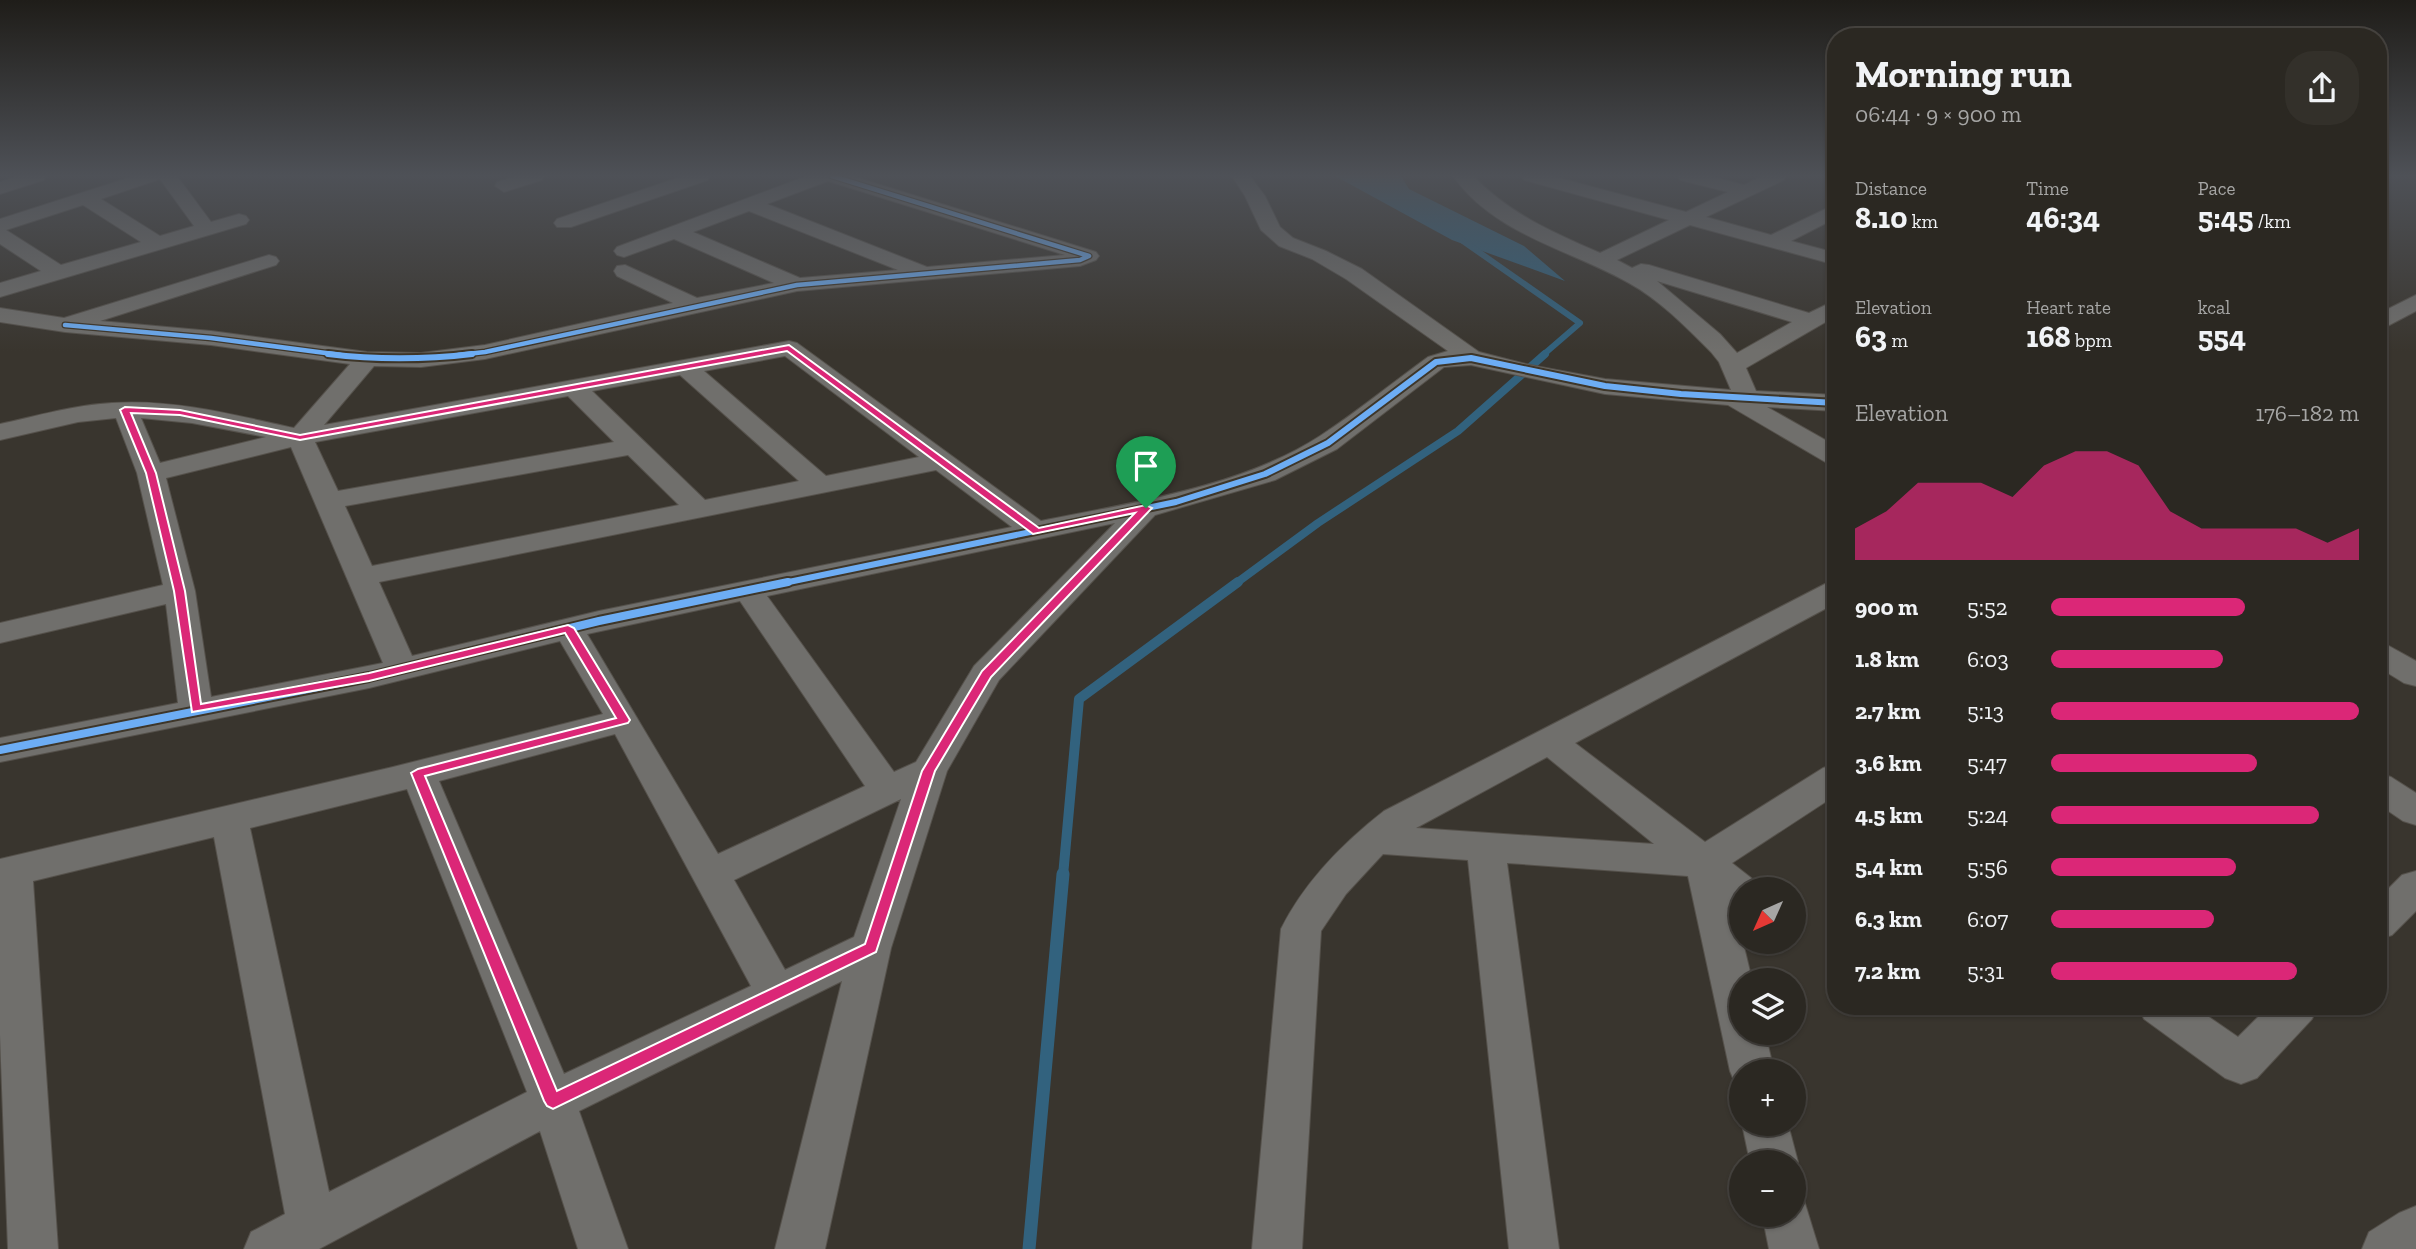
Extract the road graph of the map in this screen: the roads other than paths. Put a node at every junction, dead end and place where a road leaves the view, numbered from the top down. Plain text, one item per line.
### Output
1 (143, 234) edge
2 (187, 234) edge
3 (671, 234) edge
4 (680, 234) edge
5 (827, 234) edge
6 (1020, 234) edge
7 (1276, 234) edge
8 (1539, 234) edge
9 (1656, 234) edge
10 (1744, 234) edge
11 (1788, 234) edge
12 (0, 235) edge
13 (1773, 242) junction
14 (157, 243) junction
15 (1573, 250) junction
16 (23, 251) junction
17 (1827, 257) edge
18 (0, 259) edge
19 (1603, 259) junction
20 (269, 261) dead end
21 (58, 273) junction
22 (926, 273) junction
23 (797, 285) junction
24 (0, 290) edge
25 (2416, 302) edge
26 (694, 305) junction
27 (1827, 311) edge
28 (0, 315) edge
29 (2387, 319) edge
30 (1811, 321) junction
31 (65, 325) junction
32 (1469, 356) junction
33 (367, 359) junction
34 (1735, 364) junction
35 (685, 367) junction
36 (574, 388) junction
37 (1739, 398) junction
38 (1827, 403) edge
39 (125, 410) junction
40 (0, 432) edge
41 (300, 437) junction
42 (634, 446) junction
43 (1827, 452) edge
44 (940, 461) junction
45 (151, 473) junction
46 (820, 485) junction
47 (328, 501) junction
48 (1146, 508) junction
49 (699, 509) junction
50 (1037, 532) junction
51 (361, 577) junction
52 (180, 591) junction
53 (748, 591) junction
54 (1827, 596) edge
55 (568, 628) junction
56 (0, 633) edge
57 (2387, 658) edge
58 (402, 669) junction
59 (2416, 675) edge
60 (196, 709) junction
61 (624, 720) junction
62 (1550, 741) junction
63 (0, 750) edge
64 (929, 771) junction
65 (418, 773) junction
66 (1827, 783) edge
67 (888, 791) junction
68 (2387, 792) edge
69 (2416, 811) edge
70 (229, 819) junction
71 (1373, 839) junction
72 (1486, 847) junction
73 (1704, 862) junction
74 (7, 872) edge
75 (711, 874) junction
76 (1729, 882) edge
77 (2416, 886) edge
78 (2387, 915) edge
79 (871, 948) junction
80 (1729, 971) edge
81 (776, 992) junction
82 (2172, 1015) edge
83 (2288, 1015) edge
84 (553, 1101) junction
85 (312, 1226) junction
86 (1789, 1227) edge
87 (2416, 1230) edge
88 (33, 1249) edge
89 (269, 1249) edge
90 (603, 1249) edge
91 (800, 1249) edge
92 (1278, 1249) edge
93 (1534, 1249) edge
94 (1794, 1249) edge
95 (2387, 1249) edge

1 - 14 street
2 - 14 street
3 - 26 street
4 - 23 street
5 - 22 street
6 - 22 street
7 - 32 street
8 - 15 street
9 - 19 street
10 - 13 street
11 - 13 street
12 - 16 street
13 - 17 street
14 - 21 street
15 - 19 street
15 - 34 street
16 - 18 street
16 - 21 street
19 - 30 street
20 - 31 street
21 - 24 street
22 - 23 street
23 - 26 street
25 - 29 street
26 - 33 street
27 - 30 street
28 - 31 street
30 - 34 street
31 - 33 street
32 - 37 street
32 - 48 street
33 - 41 street
34 - 37 street
35 - 36 street
35 - 44 street
35 - 46 street
36 - 41 street
36 - 42 street
37 - 38 street
37 - 43 street
39 - 40 street
39 - 41 street
39 - 45 street
41 - 45 street
41 - 47 street
42 - 47 street
42 - 49 street
44 - 46 street
44 - 50 street
45 - 52 street
46 - 49 street
47 - 51 street
48 - 50 street
48 - 64 street
49 - 51 street
50 - 53 street
51 - 58 street
52 - 56 street
52 - 60 street
53 - 55 street
53 - 67 street
54 - 62 street
55 - 58 street
55 - 61 street
57 - 59 street
58 - 60 street
60 - 63 street
61 - 65 street
61 - 75 street
62 - 71 street
62 - 73 street
64 - 67 street
64 - 79 street
65 - 70 street
65 - 84 street
66 - 73 street
67 - 75 street
68 - 69 street
70 - 74 street
70 - 85 street
71 - 72 street
71 - 92 street
72 - 73 street
72 - 93 street
73 - 76 street
73 - 80 street
74 - 88 street
75 - 81 street
77 - 78 street
79 - 81 street
79 - 91 street
81 - 84 street
82 - 83 street
84 - 85 street
84 - 90 street
85 - 89 street
86 - 94 street
87 - 95 street

